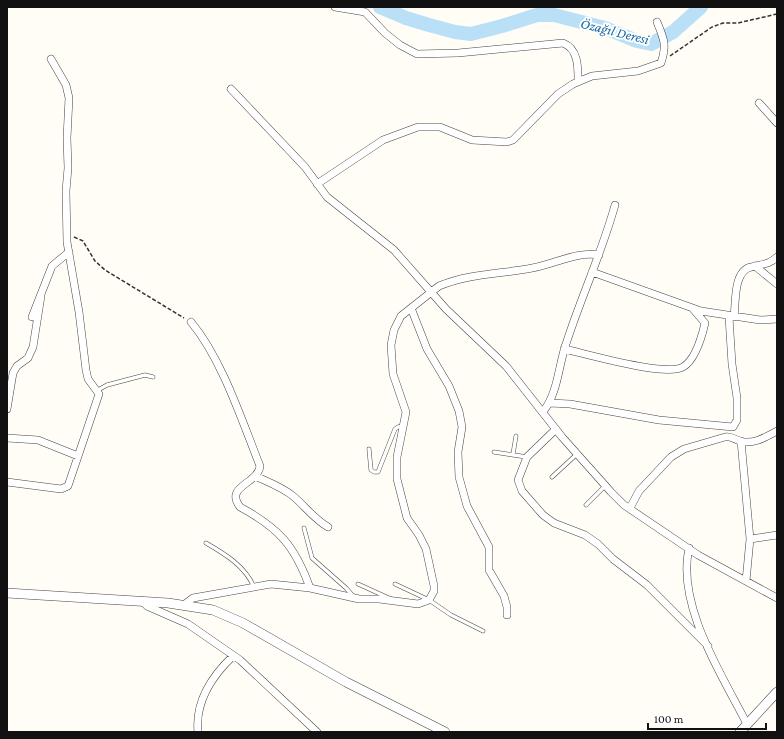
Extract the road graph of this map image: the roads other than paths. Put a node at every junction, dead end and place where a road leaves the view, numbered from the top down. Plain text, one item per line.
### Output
1 (335, 7) edge
2 (657, 22) dead end
3 (51, 59) dead end
4 (578, 82) junction
5 (231, 89) dead end
6 (758, 103) dead end
7 (777, 123) edge
8 (317, 184) junction
9 (615, 206) dead end
10 (69, 252) junction
11 (599, 255) junction
12 (777, 257) edge
13 (754, 266) junction
14 (592, 272) junction
15 (777, 284) edge
16 (431, 292) junction
17 (41, 296) junction
18 (411, 308) junction
19 (693, 309) junction
20 (32, 317) dead end
21 (732, 317) junction
22 (777, 319) edge
23 (191, 322) road end
24 (564, 349) junction
25 (153, 377) dead end
26 (98, 390) junction
27 (550, 403) junction
28 (7, 409) edge
29 (543, 412) junction
30 (403, 426) junction
31 (556, 429) junction
32 (777, 431) edge
33 (516, 436) dead end
34 (7, 438) edge
35 (740, 441) junction
36 (369, 449) dead end
37 (494, 452) dead end
38 (513, 454) junction
39 (578, 454) junction
40 (78, 456) junction
41 (527, 457) junction
42 (255, 476) junction
43 (552, 477) dead end
44 (7, 482) edge
45 (605, 486) junction
46 (586, 505) dead end
47 (630, 508) junction
48 (304, 528) dead end
49 (328, 528) dead end
50 (777, 535) edge
51 (750, 538) junction
52 (206, 543) dead end
53 (689, 548) junction
54 (746, 581) junction
55 (358, 584) dead end
56 (395, 584) dead end
57 (254, 587) junction
58 (310, 588) junction
59 (7, 593) edge
60 (353, 598) junction
61 (777, 598) edge
62 (429, 600) junction
63 (142, 601) junction
64 (393, 601) junction
65 (185, 604) junction
66 (507, 615) dead end
67 (483, 631) dead end
68 (708, 646) junction
69 (233, 656) junction
70 (777, 692) edge
71 (747, 724) junction
72 (198, 732) edge
73 (317, 732) edge
74 (445, 732) edge
75 (740, 732) edge

1 - 4 street
2 - 4 street
3 - 10 street
4 - 8 street
5 - 8 street
6 - 7 street
8 - 16 street
9 - 11 street
10 - 17 street
10 - 26 street
11 - 14 street
11 - 16 street
12 - 13 street
13 - 15 street
13 - 21 street
14 - 19 street
14 - 24 street
16 - 18 street
16 - 29 street
17 - 20 street
17 - 28 street
18 - 30 street
18 - 66 street
19 - 21 street
19 - 24 street
21 - 22 street
21 - 27 street
23 - 42 street
24 - 27 street
25 - 26 lane
26 - 40 street
27 - 29 street
29 - 31 street
30 - 36 lane
30 - 62 street
31 - 39 street
31 - 41 street
32 - 35 street
33 - 38 lane
34 - 40 street
35 - 47 street
35 - 51 street
37 - 38 lane
38 - 41 lane
39 - 43 lane
39 - 45 street
40 - 44 street
41 - 68 street
42 - 49 street
42 - 58 street
45 - 46 lane
45 - 47 street
47 - 53 street
48 - 60 lane
50 - 51 street
51 - 54 street
52 - 57 lane
53 - 54 street
53 - 68 street
54 - 61 street
55 - 64 lane
56 - 62 lane
57 - 58 street
57 - 65 street
58 - 60 street
59 - 63 street
60 - 64 street
62 - 64 street
62 - 67 lane
63 - 65 street
63 - 69 street
65 - 74 street
68 - 71 street
69 - 72 street
69 - 73 street
70 - 71 street
71 - 75 street

